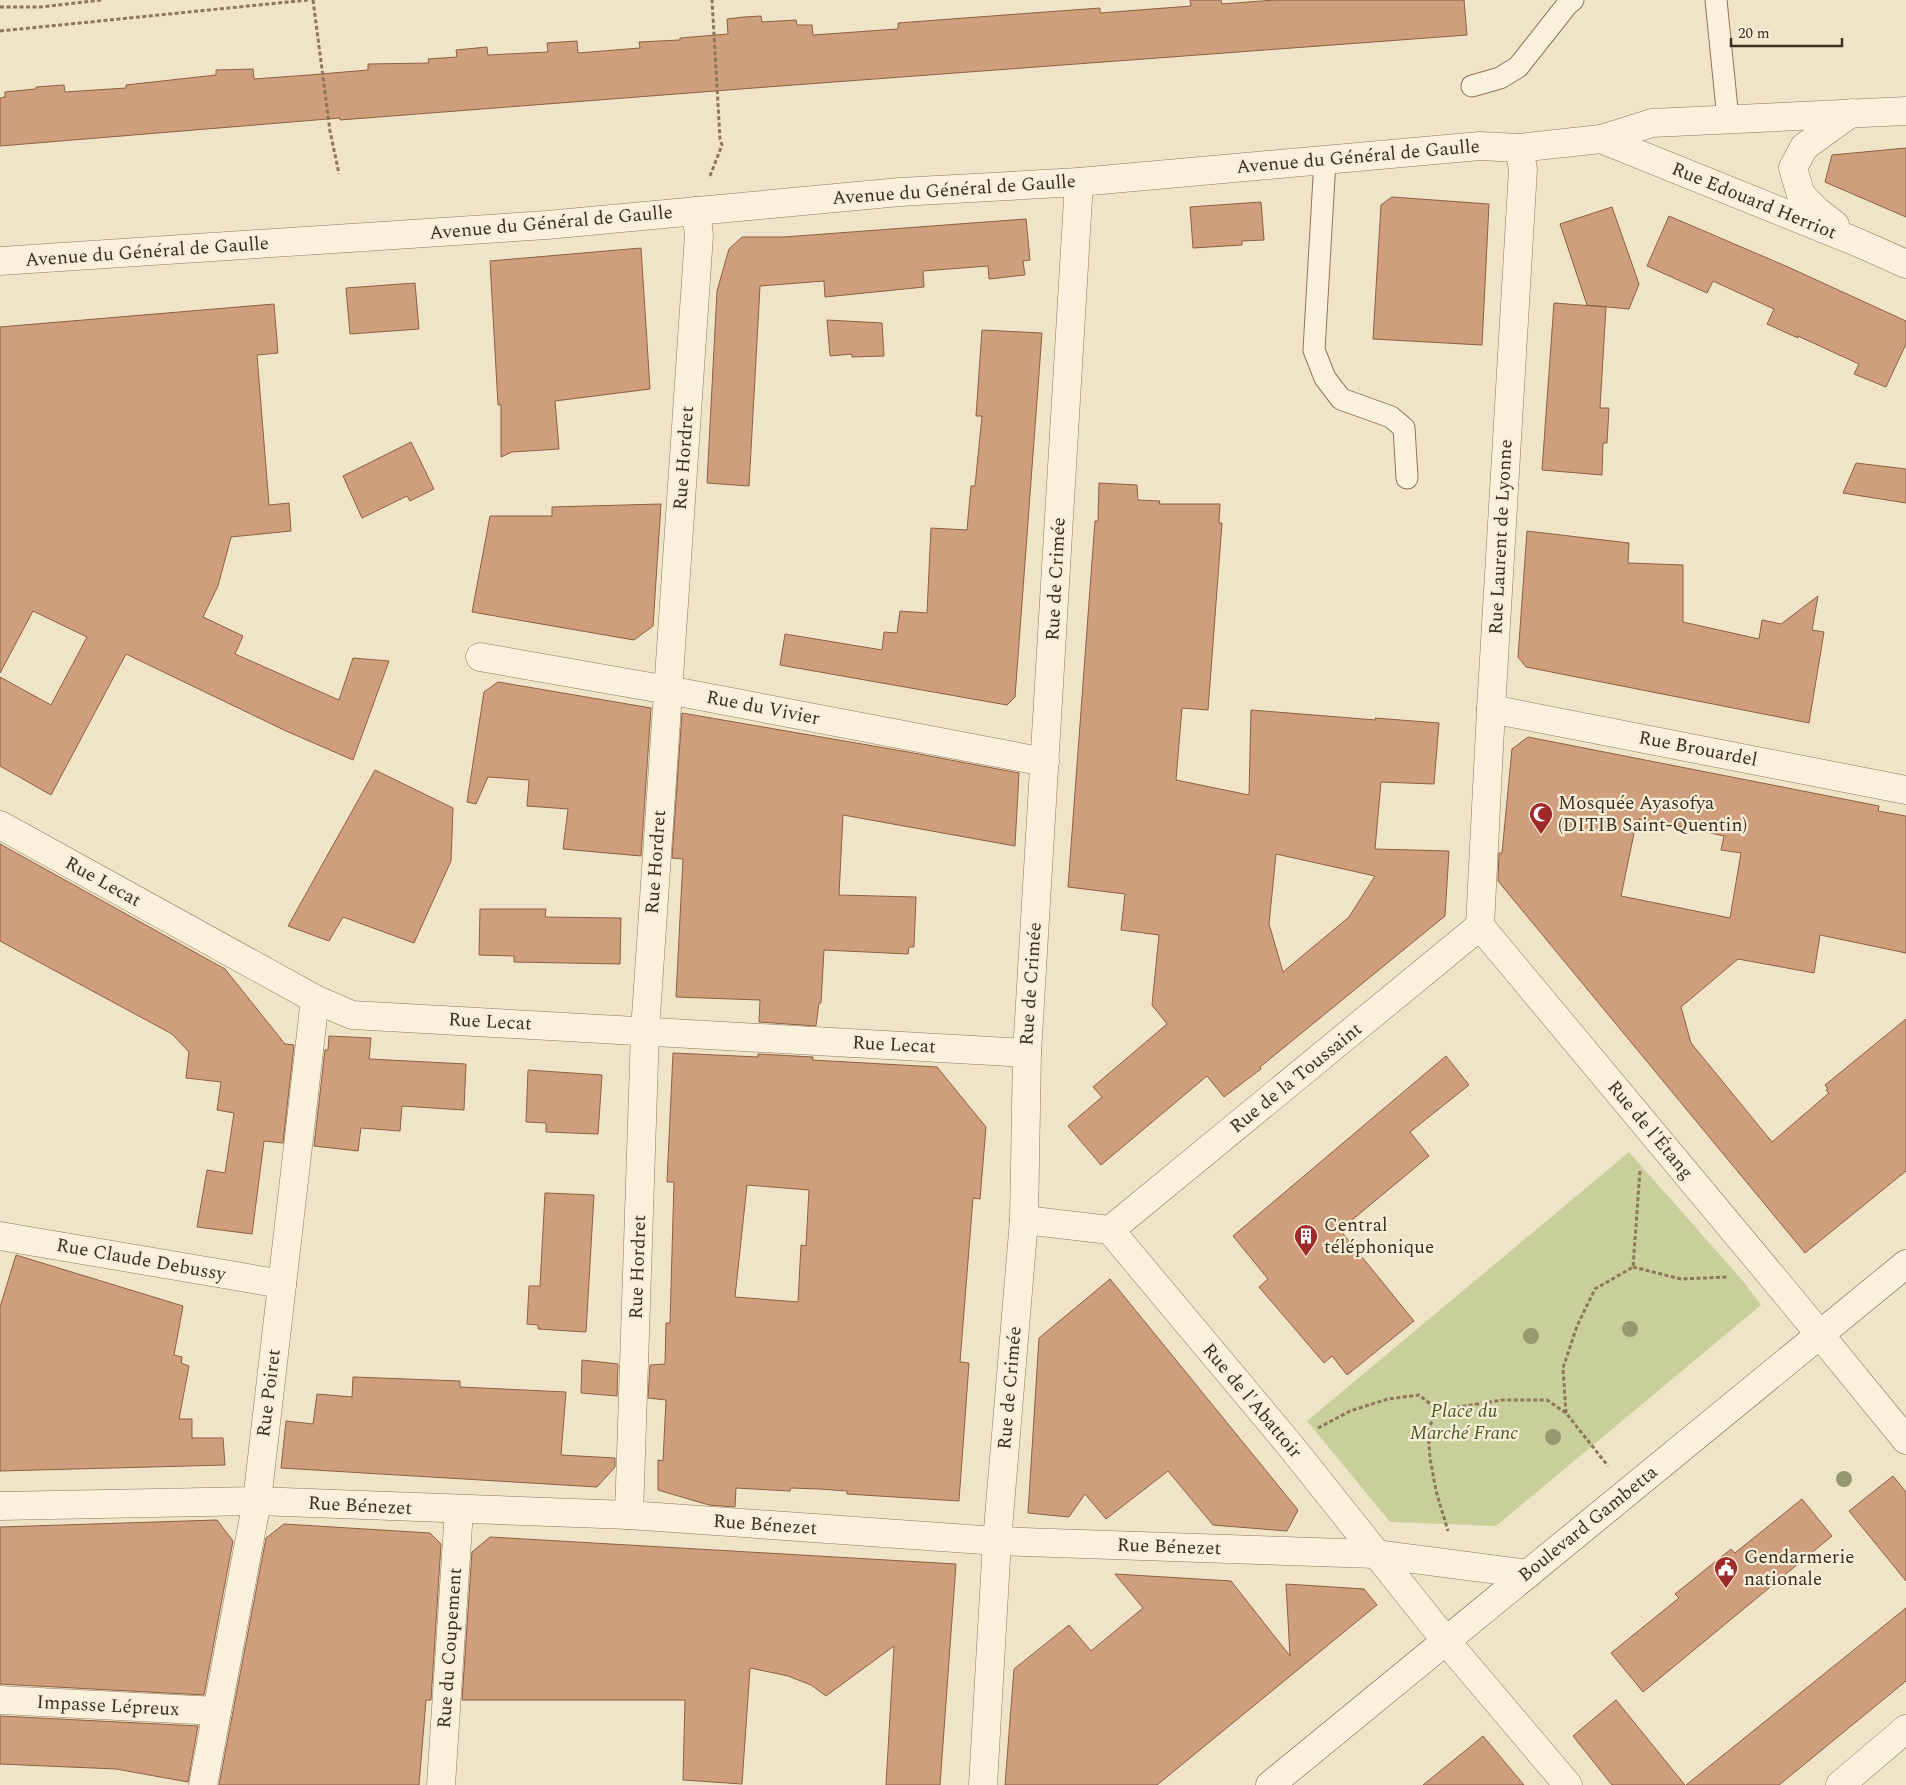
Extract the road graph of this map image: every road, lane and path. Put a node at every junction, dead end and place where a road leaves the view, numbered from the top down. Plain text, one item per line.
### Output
1 (102, 0) edge
2 (308, 0) edge
3 (313, 0) edge
4 (712, 0) edge
5 (1573, 0) edge
6 (1716, 0) edge
7 (0, 7) edge
8 (0, 31) edge
9 (1472, 86) dead end
10 (1906, 111) edge
11 (1851, 113) junction
12 (1728, 119) junction
13 (1601, 139) junction
14 (1519, 148) junction
15 (1324, 160) junction
16 (339, 174) dead end
17 (1080, 182) junction
18 (696, 210) junction
19 (1859, 243) junction
20 (0, 262) edge
21 (1906, 264) edge
22 (1407, 478) dead end
23 (480, 657) dead end
24 (668, 690) junction
25 (1491, 709) junction
26 (1045, 762) junction
27 (1906, 790) edge
28 (0, 825) edge
29 (1480, 926) junction
30 (315, 999) junction
31 (645, 1031) junction
32 (1027, 1053) junction
33 (1659, 1140) junction
34 (1024, 1220) junction
35 (1110, 1230) junction
36 (1, 1241) edge
37 (1761, 1263) junction
38 (1906, 1264) edge
39 (1633, 1267) junction
40 (282, 1284) junction
41 (1820, 1334) junction
42 (1438, 1410) junction
43 (1566, 1413) junction
44 (1906, 1440) edge
45 (1289, 1444) junction
46 (1629, 1491) junction
47 (257, 1501) junction
48 (0, 1506) edge
49 (458, 1510) junction
50 (629, 1515) junction
51 (997, 1541) junction
52 (1375, 1554) junction
53 (1441, 1562) junction
54 (1528, 1574) junction
55 (1446, 1641) junction
56 (0, 1700) edge
57 (217, 1711) junction
58 (1906, 1729) edge
59 (1853, 1781) edge
60 (203, 1785) edge
61 (441, 1785) edge
62 (983, 1785) edge
63 (1270, 1785) edge
64 (1568, 1785) edge

1 - 7 path
2 - 8 path
3 - 16 path
4 - 18 path
5 - 9 lane
6 - 12 lane
10 - 11 street, Avenue du Général de Gaulle
11 - 12 street, Avenue du Général de Gaulle
11 - 19 street
12 - 13 street, Avenue du Général de Gaulle
13 - 14 street, Avenue du Général de Gaulle
13 - 19 street, Rue Edouard Herriot
14 - 15 street, Avenue du Général de Gaulle
14 - 25 street, Rue Laurent de Lyonne
15 - 17 street, Avenue du Général de Gaulle
15 - 22 lane
17 - 18 street, Avenue du Général de Gaulle
17 - 26 street, Rue de Crimée
18 - 20 street, Avenue du Général de Gaulle
18 - 24 street, Rue Hordret
19 - 21 street, Rue Edouard Herriot
23 - 24 street, Rue du Vivier
24 - 26 street, Rue du Vivier
24 - 31 street, Rue Hordret
25 - 27 street, Rue Brouardel
25 - 29 street, Rue Laurent de Lyonne
26 - 32 street, Rue de Crimée
28 - 30 street, Rue Lecat
29 - 33 street, Rue de l'Étang
29 - 35 street, Rue de la Toussaint
30 - 31 street, Rue Lecat
30 - 40 street, Rue Poiret
31 - 32 street, Rue Lecat
31 - 50 street, Rue Hordret
32 - 34 street, Rue de Crimée
33 - 37 street, Rue de l'Étang
33 - 39 path
34 - 35 street
34 - 51 street, Rue de Crimée
35 - 45 street, Rue de l'Abattoir
36 - 40 street, Rue Claude Debussy
37 - 39 path
37 - 41 street, Rue de l'Étang
38 - 41 street, Boulevard Gambetta
39 - 43 path
40 - 47 street, Rue Poiret
41 - 44 street, Rue de l'Étang
41 - 46 street, Boulevard Gambetta
42 - 43 path
42 - 45 path
42 - 53 path
43 - 46 path
45 - 52 street, Rue de l'Abattoir
46 - 54 street, Boulevard Gambetta
47 - 48 street, Rue Bénezet
47 - 49 street, Rue Bénezet
47 - 57 street, Rue Poiret
49 - 50 street, Rue Bénezet
49 - 61 street, Rue du Coupement
50 - 51 street, Rue Bénezet
51 - 52 street, Rue Bénezet
51 - 62 street, Rue de Crimée
52 - 53 street, Rue Bénezet
52 - 55 street, Rue de l'Abattoir
53 - 54 street, Rue Bénezet
54 - 55 street, Boulevard Gambetta
55 - 63 street, Boulevard Gambetta
55 - 64 street, Rue de l'Abattoir
56 - 57 street, Impasse Lépreux
57 - 60 street, Rue Poiret
58 - 59 street

